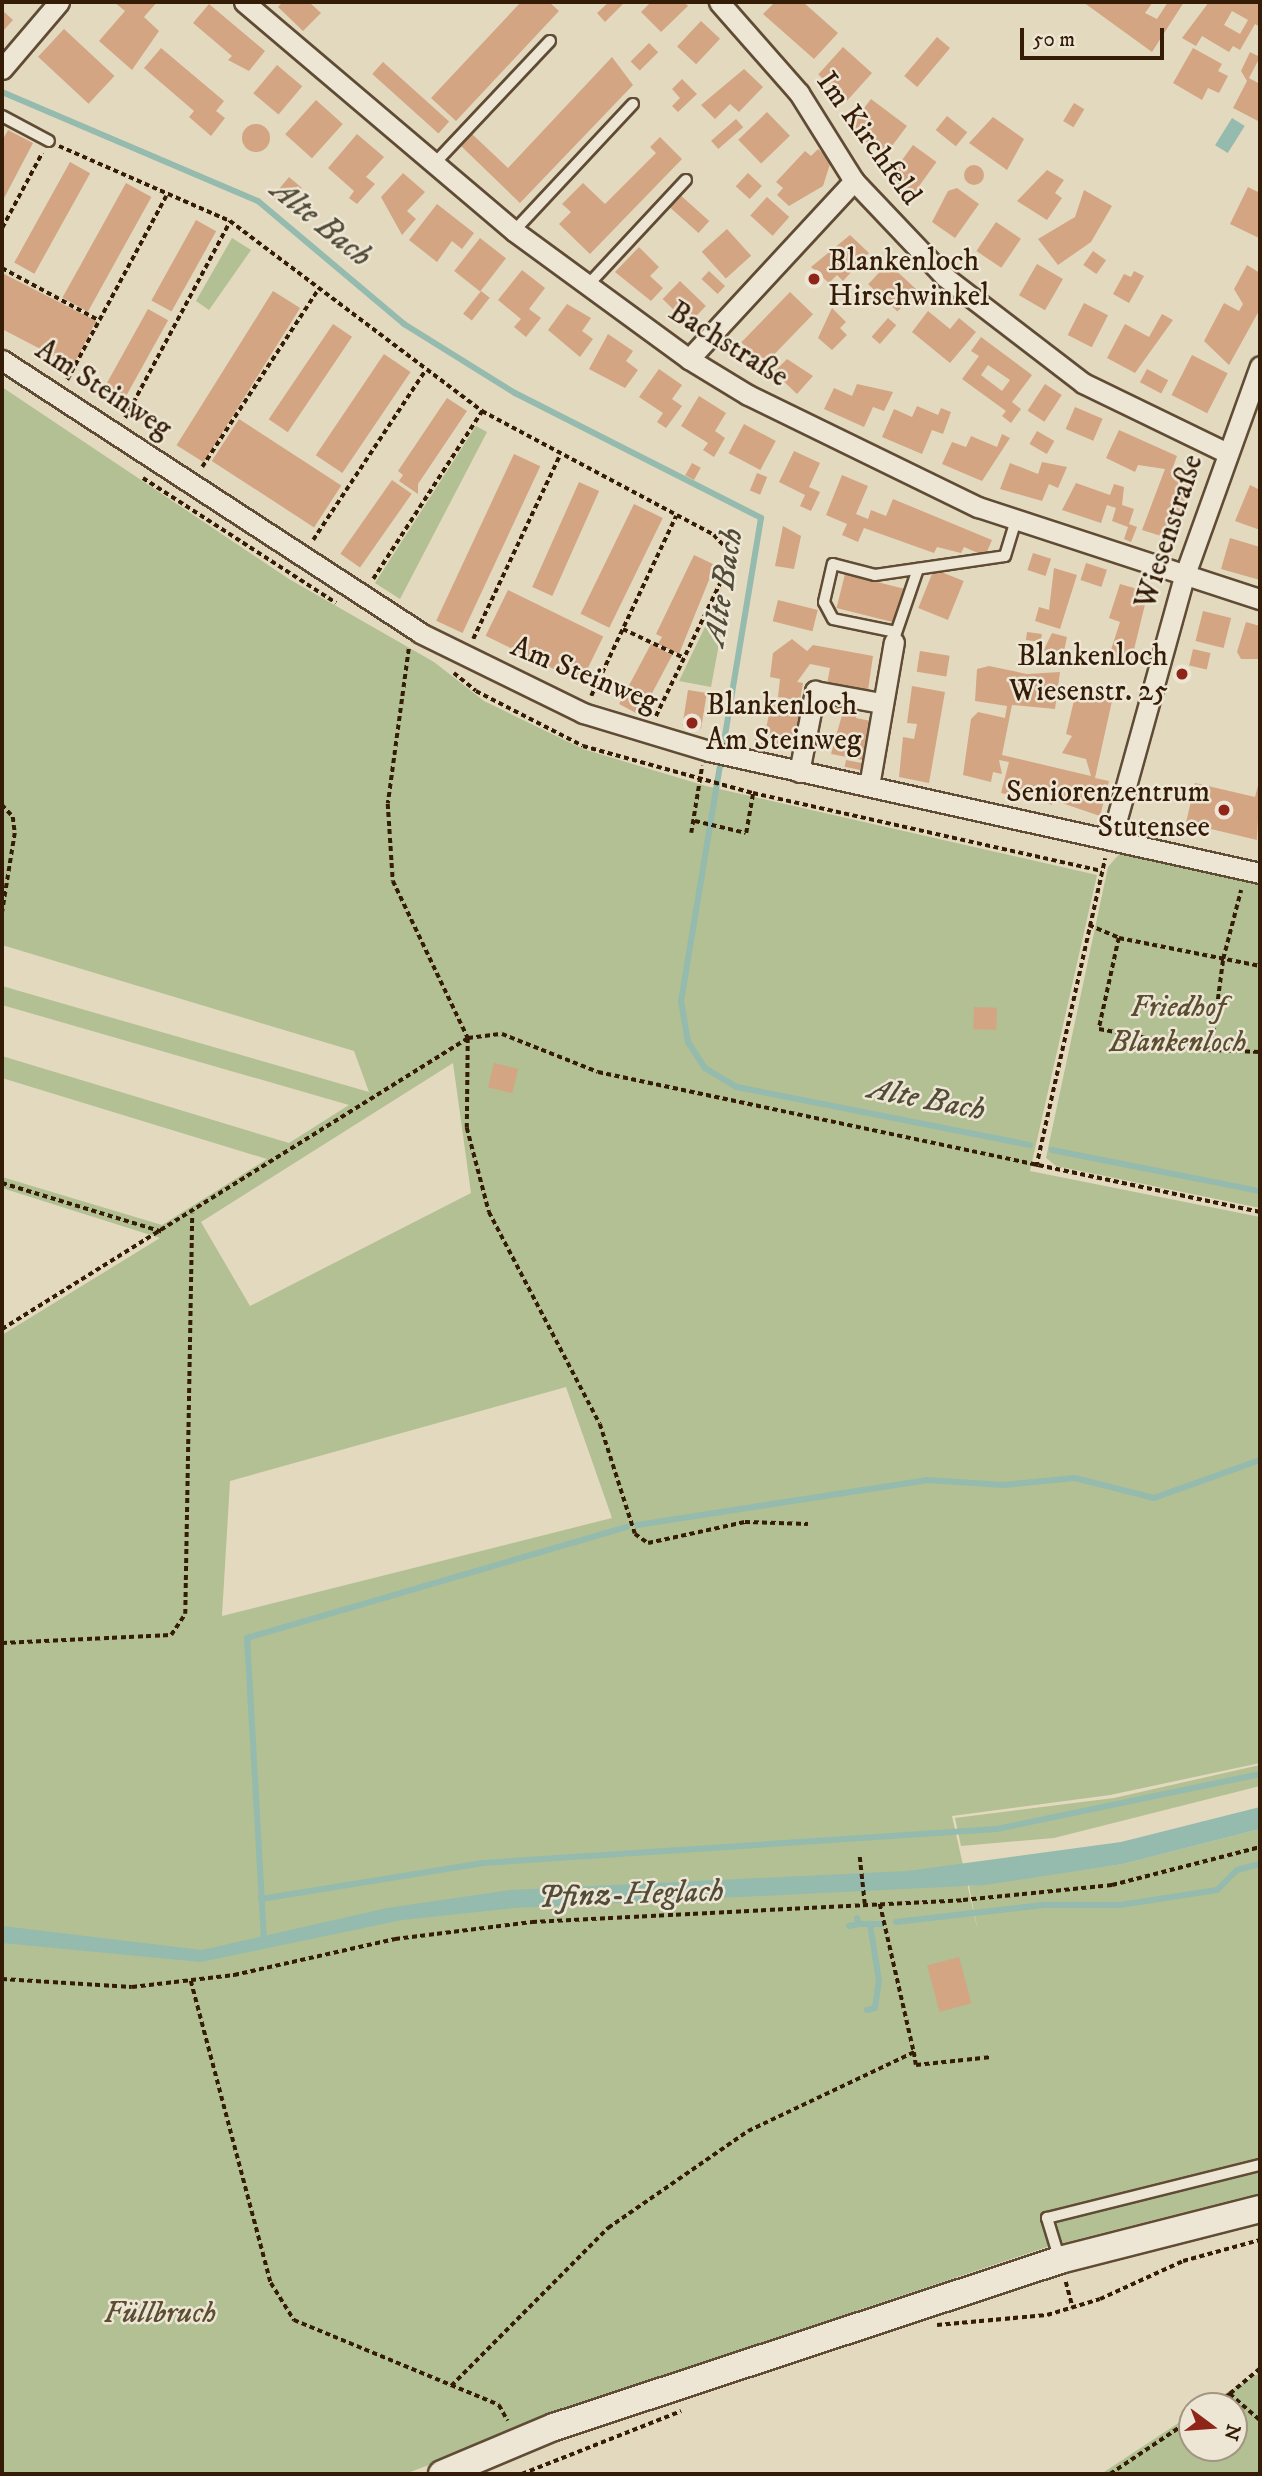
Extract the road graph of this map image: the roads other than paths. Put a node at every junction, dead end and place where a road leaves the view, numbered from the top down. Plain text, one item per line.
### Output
1 (59, 2) edge
2 (244, 2) edge
3 (719, 2) edge
4 (550, 41) dead end
5 (2, 68) edge
6 (633, 104) dead end
7 (2, 116) edge
8 (49, 141) road end
9 (433, 165) junction
10 (686, 180) dead end
11 (854, 181) junction
12 (514, 230) junction
13 (587, 286) junction
14 (689, 359) junction
15 (2, 360) edge
16 (1260, 366) edge
17 (1227, 453) junction
18 (1016, 520) junction
19 (918, 569) junction
20 (1184, 577) junction
21 (1260, 599) edge
22 (895, 637) junction
23 (881, 703) junction
24 (799, 772) junction
25 (869, 786) junction
26 (1111, 840) junction
27 (1260, 873) edge
28 (1260, 2165) edge
29 (1260, 2209) edge
30 (1060, 2260) junction
31 (442, 2474) edge

1 - 5 street
2 - 9 street, Bachstraße
3 - 11 street, Im Kirchfeld
4 - 9 lane
6 - 12 lane
7 - 8 lane
9 - 12 street, Bachstraße
10 - 13 lane
11 - 14 street
11 - 17 street, Im Kirchfeld
12 - 13 street, Bachstraße
13 - 14 street, Bachstraße
14 - 18 street, Bachstraße
15 - 24 street, Am Steinweg
16 - 17 street, Wiesenstraße
17 - 20 street, Wiesenstraße
18 - 19 lane
18 - 20 street, Bachstraße
19 - 22 lane
19 - 22 lane
20 - 21 street, Bachstraße
20 - 26 street, Wiesenstraße
22 - 23 street
23 - 24 street
23 - 25 street
24 - 25 street, Am Steinweg
25 - 26 street, Am Steinweg
26 - 27 street, Am Steinweg
28 - 30 lane
29 - 30 main road
30 - 31 main road

